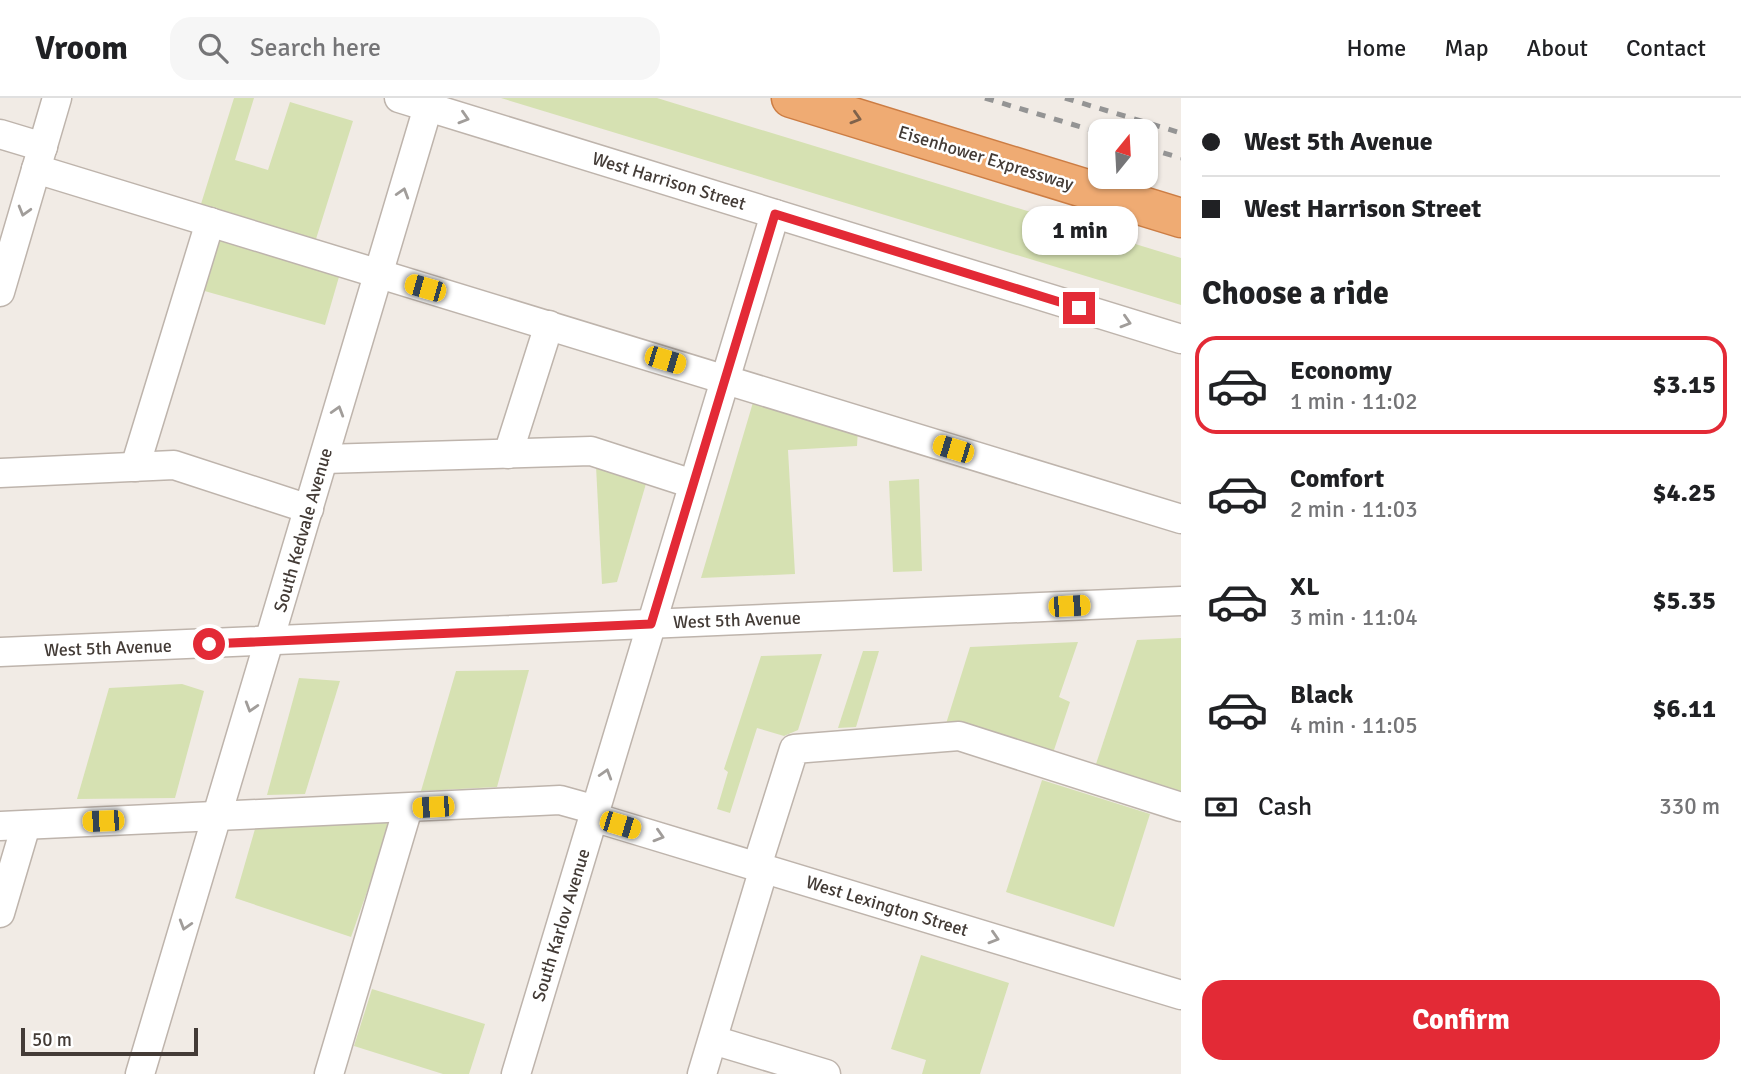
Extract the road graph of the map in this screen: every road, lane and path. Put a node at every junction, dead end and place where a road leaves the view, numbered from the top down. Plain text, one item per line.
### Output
1 (57, 98) edge
2 (399, 98) edge
3 (791, 98) edge
4 (428, 107) junction
5 (0, 134) edge
6 (40, 158) junction
7 (775, 214) junction
8 (1181, 218) edge
9 (210, 222) junction
10 (379, 275) junction
11 (0, 292) edge
12 (549, 326) junction
13 (1181, 339) edge
14 (725, 379) junction
15 (508, 454) junction
16 (324, 459) junction
17 (135, 467) junction
18 (0, 473) edge
19 (693, 484) junction
20 (309, 509) junction
21 (1181, 519) edge
22 (1181, 601) edge
23 (651, 624) junction
24 (270, 641) junction
25 (0, 652) edge
26 (1181, 807) edge
27 (408, 808) junction
28 (594, 813) junction
29 (218, 816) junction
30 (13, 825) edge
31 (760, 867) junction
32 (0, 913) edge
33 (1181, 995) edge
34 (713, 1040) junction
35 (140, 1074) edge
36 (328, 1074) edge
37 (516, 1074) edge
38 (702, 1074) edge
39 (826, 1074) edge

1 - 6 street
2 - 4 street, West Harrison Street
3 -> 8 highway, Eisenhower Expressway
4 -> 7 street, West Harrison Street
10 -> 4 street, South Kedvale Avenue
5 - 6 street
6 - 9 street
6 -> 11 street
7 -> 13 street, West Harrison Street
7 - 14 street, South Karlov Avenue
9 - 10 street
9 - 17 street
10 - 12 street
16 -> 10 street, South Kedvale Avenue
12 - 14 street
12 - 15 street
14 - 19 street, South Karlov Avenue
14 - 21 street
15 - 16 street
15 - 19 street
16 - 20 street, South Kedvale Avenue
17 - 18 street
17 - 20 street
19 - 23 street, South Karlov Avenue
20 - 24 street, South Kedvale Avenue
22 - 23 street, West 5th Avenue
23 - 24 street, West 5th Avenue
28 -> 23 street, South Karlov Avenue
24 - 25 street, West 5th Avenue
24 -> 29 street, South Kedvale Avenue
26 - 31 street
27 - 28 street, West Lexington Street
27 - 29 street, West Lexington Street
27 - 36 street
28 -> 31 street, West Lexington Street
28 - 37 street, South Karlov Avenue
29 - 30 street, West Lexington Street
29 -> 35 street, South Kedvale Avenue
30 - 32 street
31 -> 33 street, West Lexington Street
31 - 34 street
34 - 38 street
34 - 39 street

